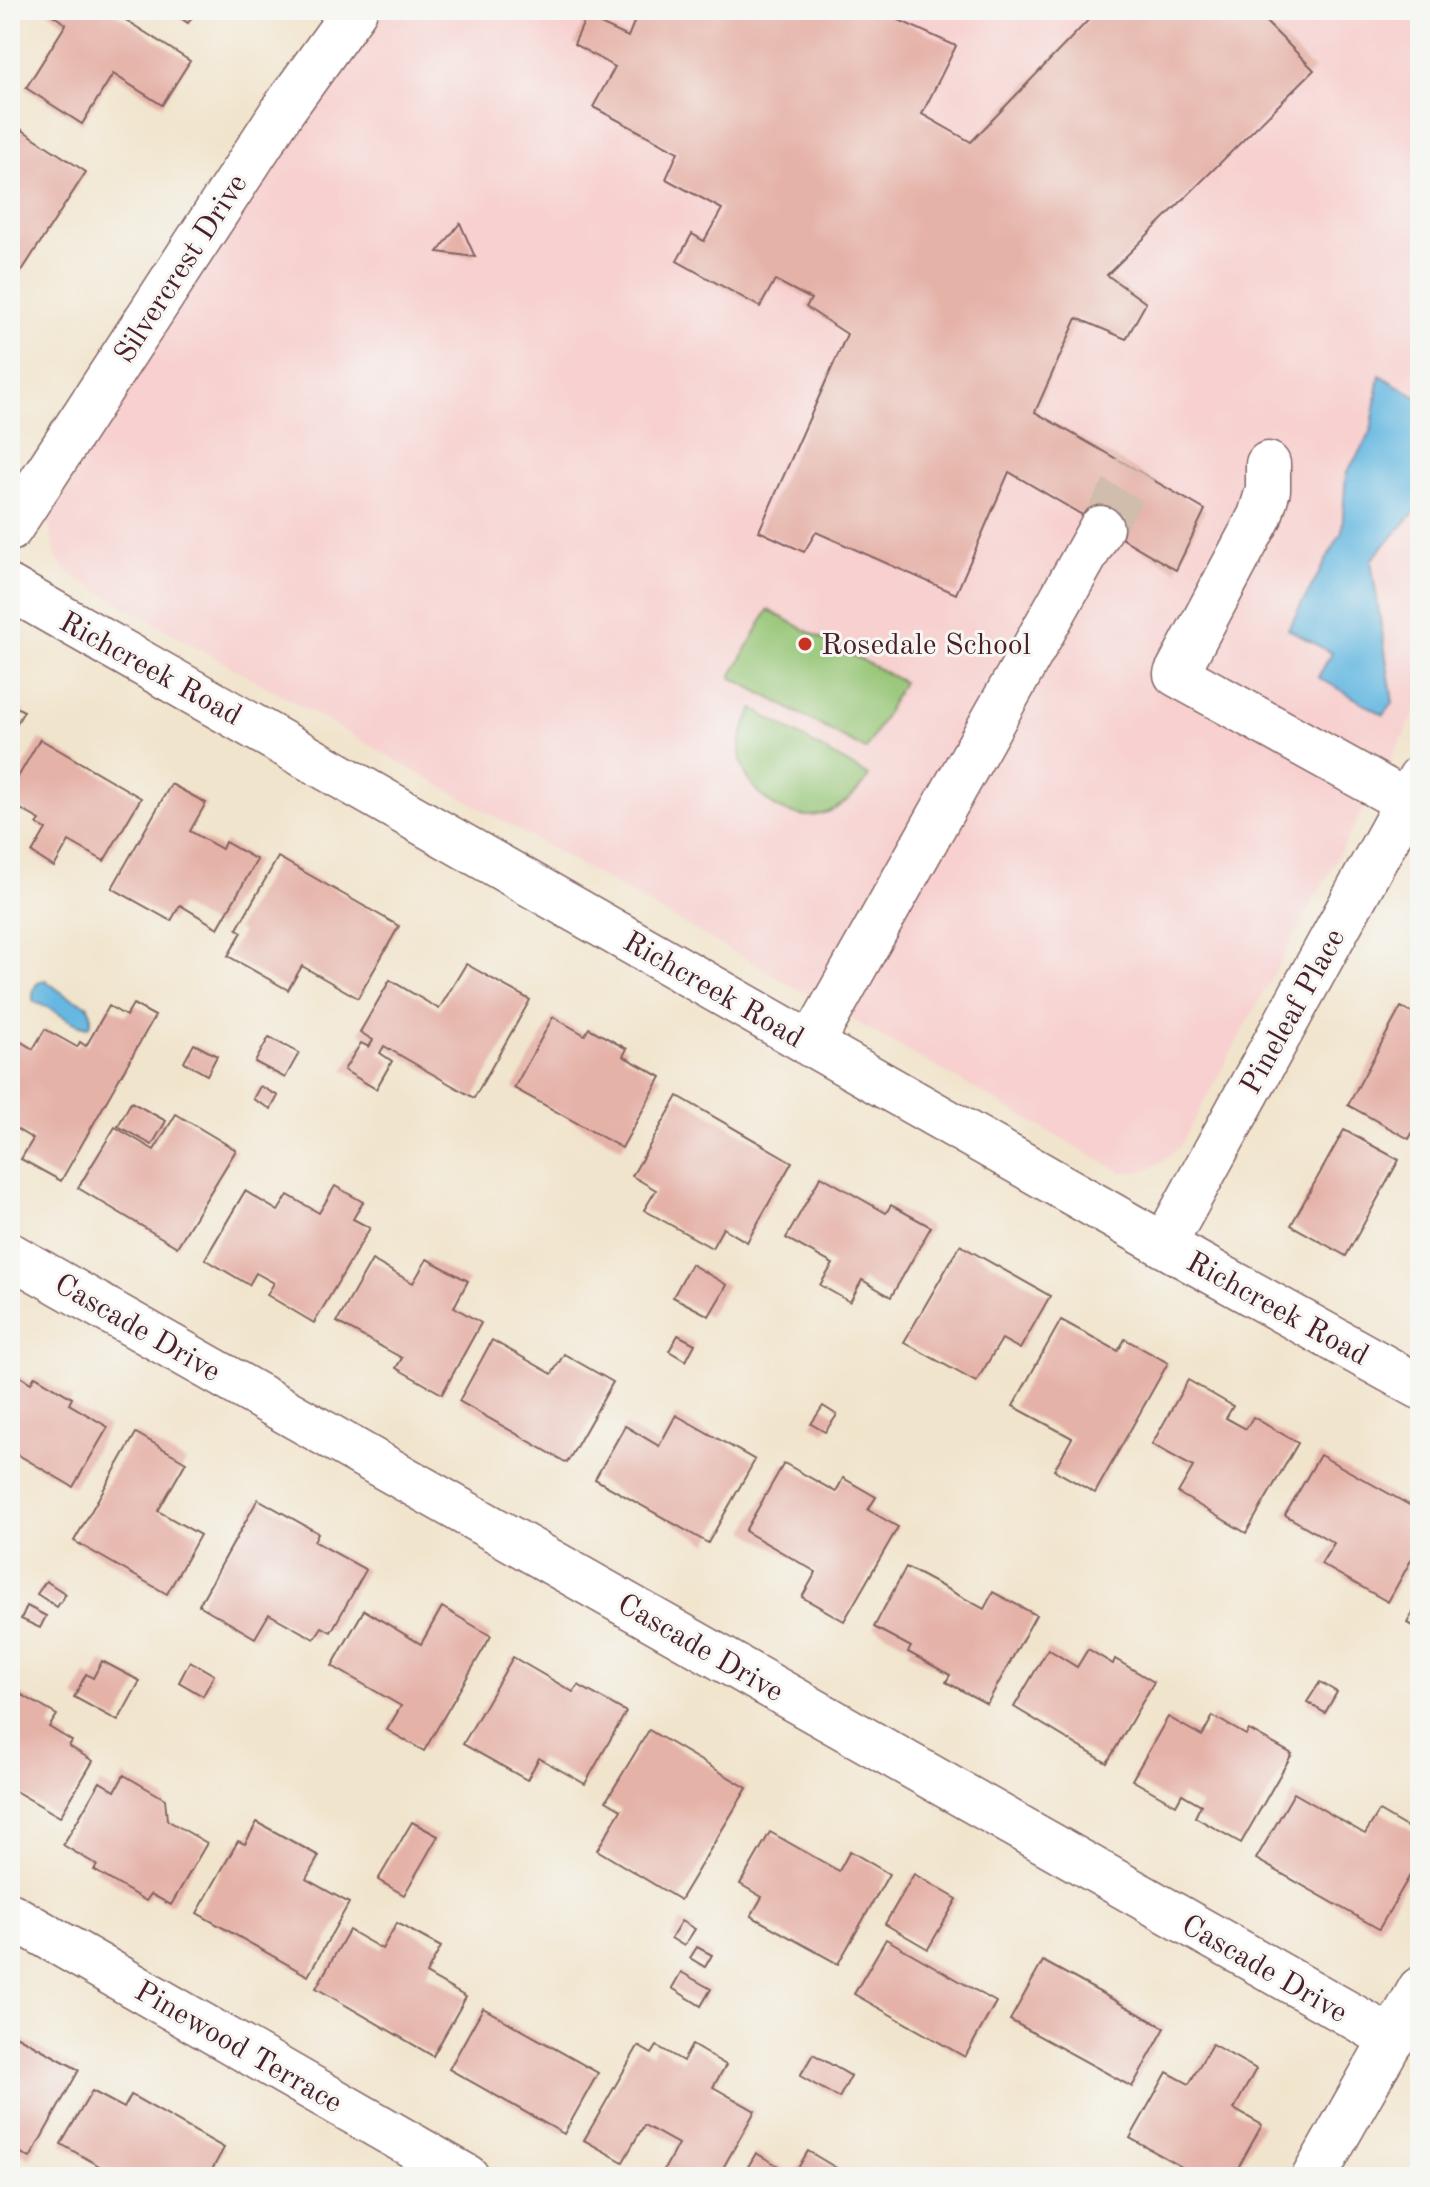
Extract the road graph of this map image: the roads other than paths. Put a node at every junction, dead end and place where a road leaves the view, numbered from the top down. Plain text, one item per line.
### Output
1 (355, 10) edge
2 (1268, 464) dead end
3 (1101, 528) tunnel mouth
4 (10, 529) edge
5 (10, 588) edge
6 (1413, 790) edge
7 (811, 1045) junction
8 (1164, 1245) junction
9 (10, 1255) edge
10 (1420, 1387) edge
11 (10, 1915) edge
12 (1420, 1989) edge
13 (1393, 2039) junction
14 (467, 2177) edge
15 (1314, 2177) edge

1 - 4 street, Silvercrest Drive
2 - 6 street
3 - 7 street
5 - 7 street, Richcreek Road
6 - 8 street, Pineleaf Place
7 - 8 street, Richcreek Road
8 - 10 street, Richcreek Road
9 - 13 street, Cascade Drive
11 - 14 street, Pinewood Terrace
12 - 13 street
13 - 15 street

